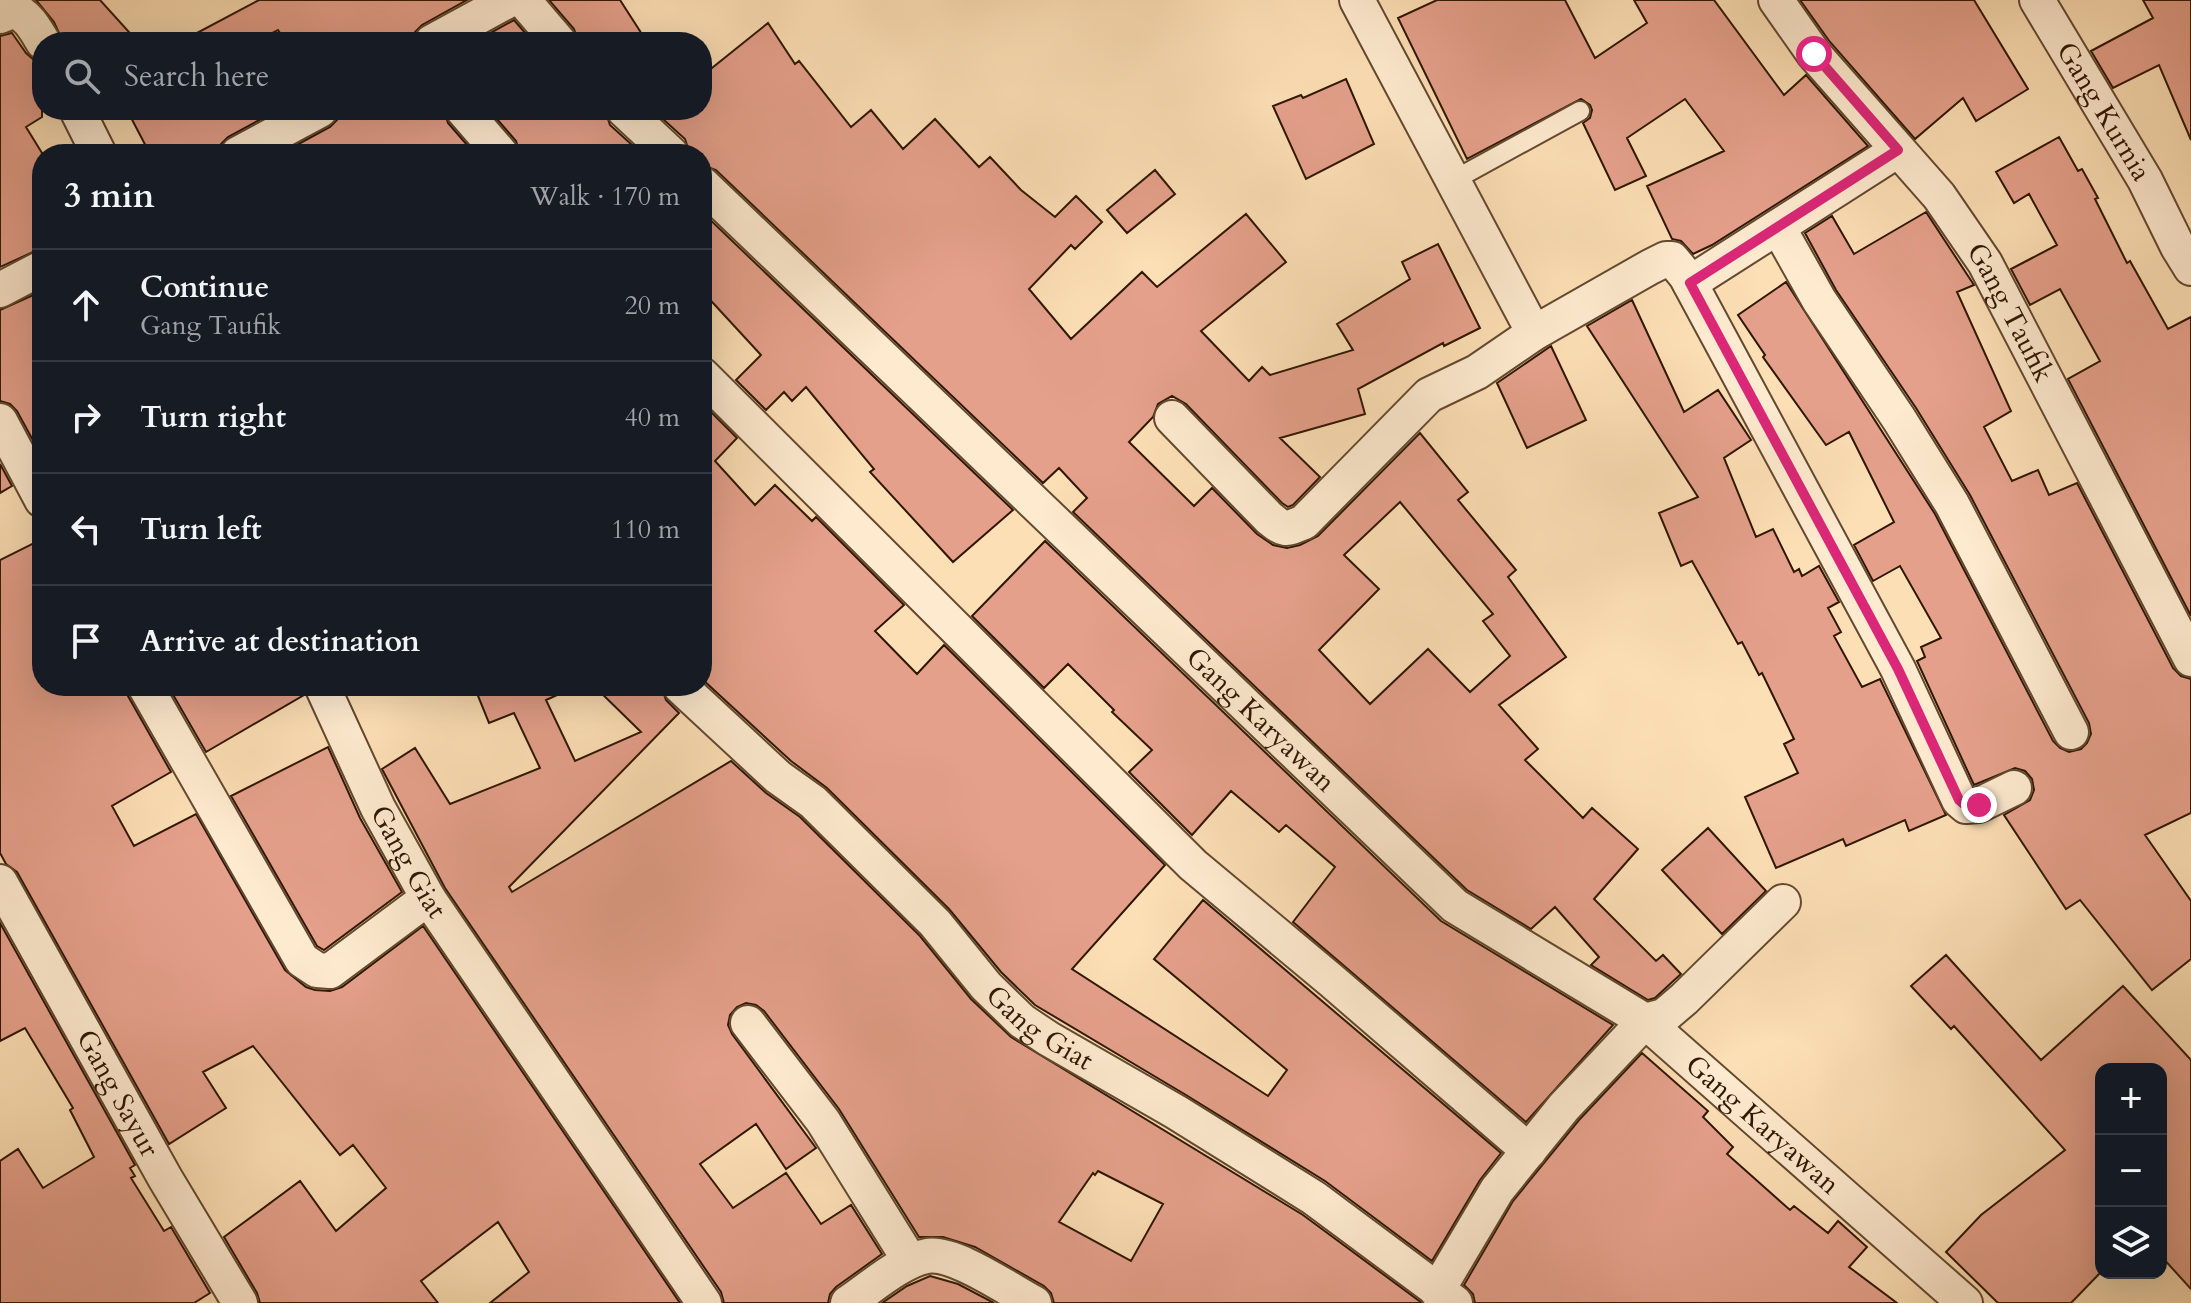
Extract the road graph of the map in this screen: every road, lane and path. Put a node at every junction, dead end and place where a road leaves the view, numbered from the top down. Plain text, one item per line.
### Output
1 (509, 0) edge
2 (523, 0) edge
3 (1357, 0) edge
4 (1776, 0) edge
5 (2037, 0) edge
6 (3, 9) edge
7 (37, 32) edge
8 (450, 32) edge
9 (550, 32) edge
10 (1580, 111) dead end
11 (82, 120) edge
12 (301, 120) edge
13 (472, 120) edge
14 (635, 120) edge
15 (94, 144) edge
16 (257, 144) edge
17 (492, 144) edge
18 (660, 144) edge
19 (1898, 150) junction
20 (1454, 180) junction
21 (712, 194) edge
22 (1778, 227) junction
23 (2191, 268) edge
24 (32, 273) edge
25 (1690, 283) junction
26 (0, 290) edge
27 (1534, 333) junction
28 (712, 385) edge
29 (1172, 418) dead end
30 (0, 421) edge
31 (32, 481) edge
32 (2191, 659) edge
33 (151, 696) edge
34 (327, 696) edge
35 (691, 696) edge
36 (2071, 732) dead end
37 (2014, 788) dead end
38 (0, 882) edge
39 (428, 898) junction
40 (1783, 902) dead end
41 (1645, 1021) junction
42 (748, 1023) dead end
43 (1529, 1151) junction
44 (910, 1261) junction
45 (1446, 1297) edge
46 (240, 1303) edge
47 (704, 1303) edge
48 (848, 1303) edge
49 (1034, 1303) edge
50 (1965, 1303) edge

1 - 8 street
2 - 9 street
3 - 20 street
4 - 19 street, Gang Taufik
5 - 23 street, Gang Kurnia
6 - 7 street
10 - 20 lane
11 - 15 street
12 - 16 street
13 - 17 street
14 - 18 street
19 - 22 street
19 - 32 street, Gang Taufik
20 - 27 street
21 - 41 street, Gang Karyawan
22 - 25 street
22 - 36 street
24 - 26 street
25 - 27 street
25 - 37 street
27 - 29 street
28 - 43 street
30 - 31 street
33 - 39 street
34 - 39 street, Gang Giat
35 - 45 street, Gang Giat
38 - 46 street, Gang Sayur
39 - 47 street, Gang Giat
40 - 41 street
41 - 43 street
41 - 50 street, Gang Karyawan
42 - 44 street
43 - 45 street
44 - 48 street
44 - 49 street

